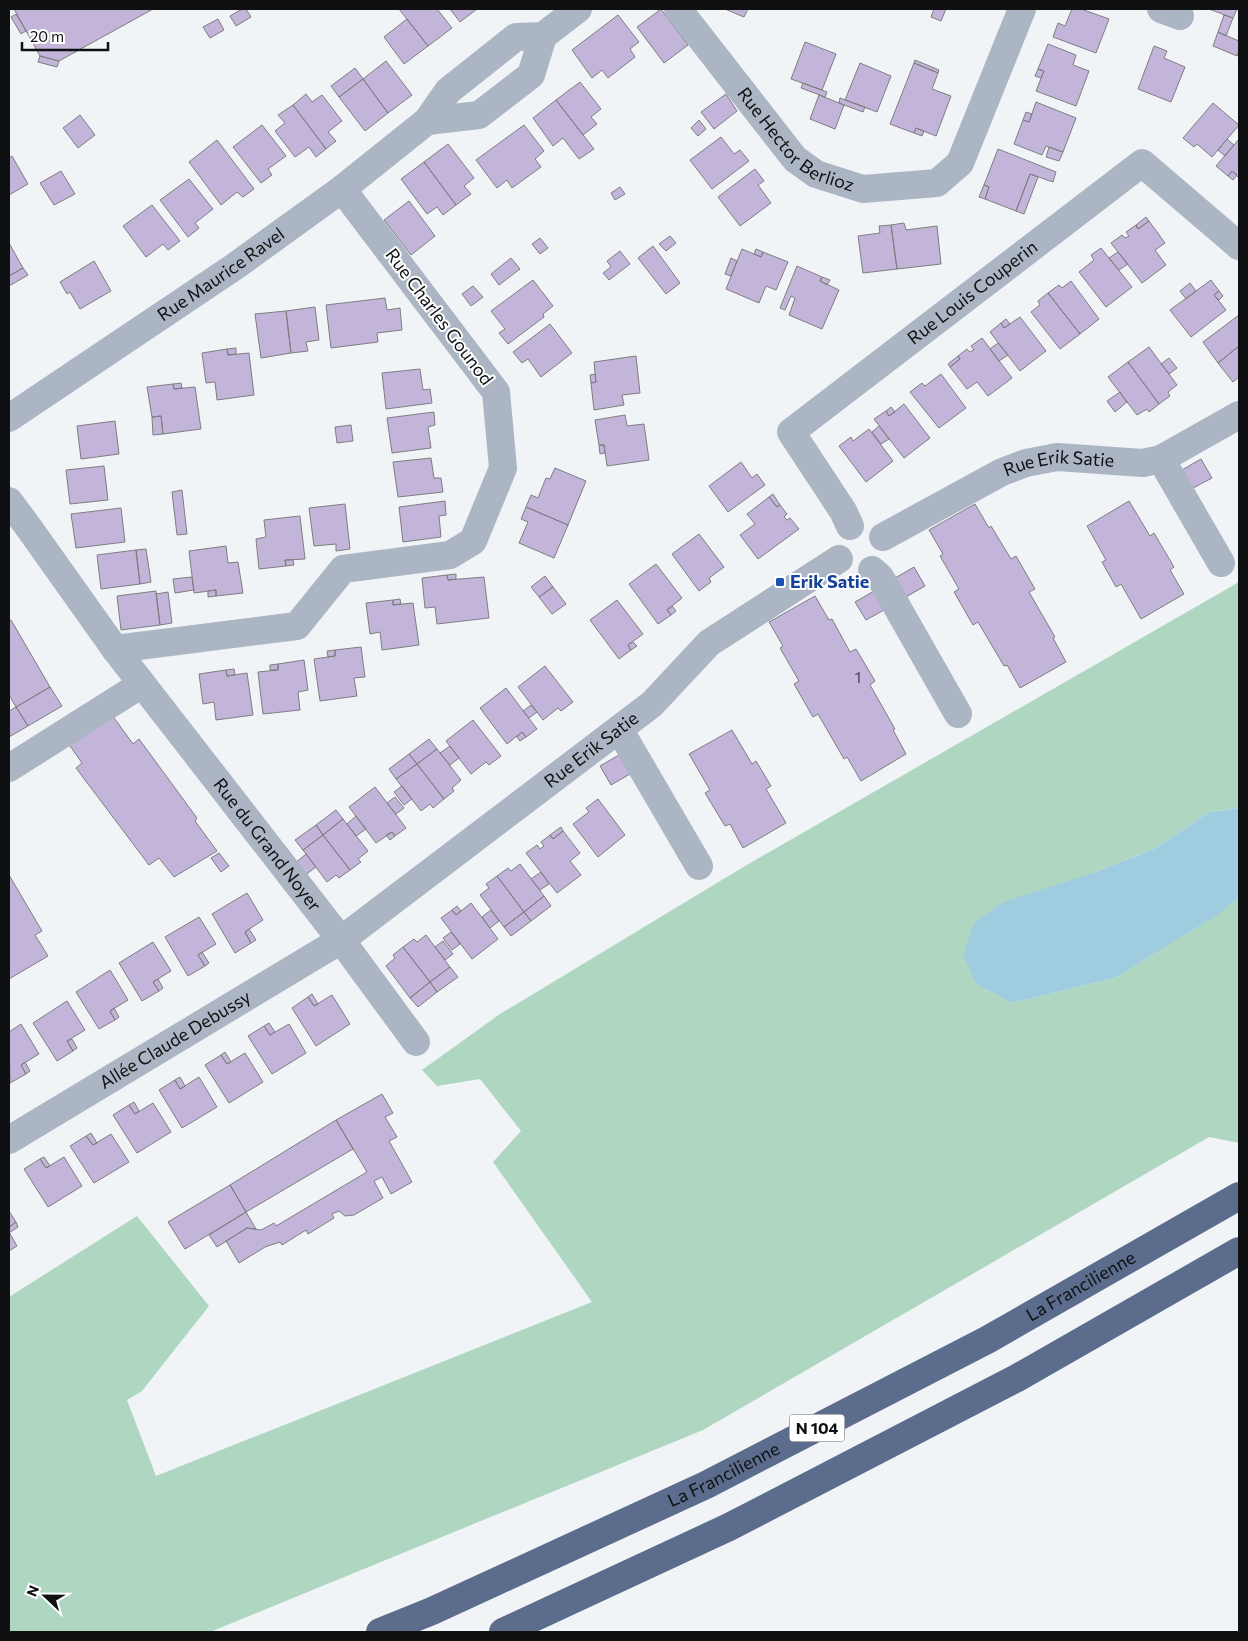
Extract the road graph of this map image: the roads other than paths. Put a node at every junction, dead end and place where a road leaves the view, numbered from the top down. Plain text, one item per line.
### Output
1 (578, 9) edge
2 (678, 9) edge
3 (1022, 9) edge
4 (543, 36) junction
5 (428, 121) junction
6 (342, 189) junction
7 (1239, 246) edge
8 (1239, 415) edge
9 (9, 418) edge
10 (1161, 459) junction
11 (9, 501) edge
12 (850, 526) junction
13 (883, 537) junction
14 (839, 559) junction
15 (1221, 564) dead end
16 (872, 570) junction
17 (115, 649) junction
18 (142, 684) junction
19 (958, 714) dead end
20 (619, 729) junction
21 (9, 768) edge
22 (699, 866) dead end
23 (341, 940) junction
24 (416, 1042) dead end
25 (9, 1140) edge
26 (1239, 1196) edge
27 (1239, 1251) edge
28 (380, 1632) edge
29 (504, 1632) edge

1 - 4 street
2 - 3 street, Rue Hector Berlioz
4 - 5 street, Rue Maurice Ravel
4 - 5 street
5 - 6 street, Rue Maurice Ravel
6 - 9 street, Rue Maurice Ravel
6 - 17 street, Rue Charles Gounod
7 - 12 street, Rue Louis Couperin
8 - 10 street, Rue Erik Satie
10 - 13 street, Rue Erik Satie
10 - 15 street
11 - 17 street, Rue du Grand Noyer
12 - 13 street
12 - 14 street
13 - 16 street
14 - 16 street
14 - 20 street, Rue Erik Satie
16 - 19 street
17 - 18 street, Rue du Grand Noyer
18 - 21 street
18 - 23 street, Rue du Grand Noyer
20 - 22 street
20 - 23 street, Rue Erik Satie
23 - 24 street, Rue du Grand Noyer
23 - 25 street, Allée Claude Debussy
26 - 28 highway, La Francilienne / N 104
27 - 29 highway, N 104

